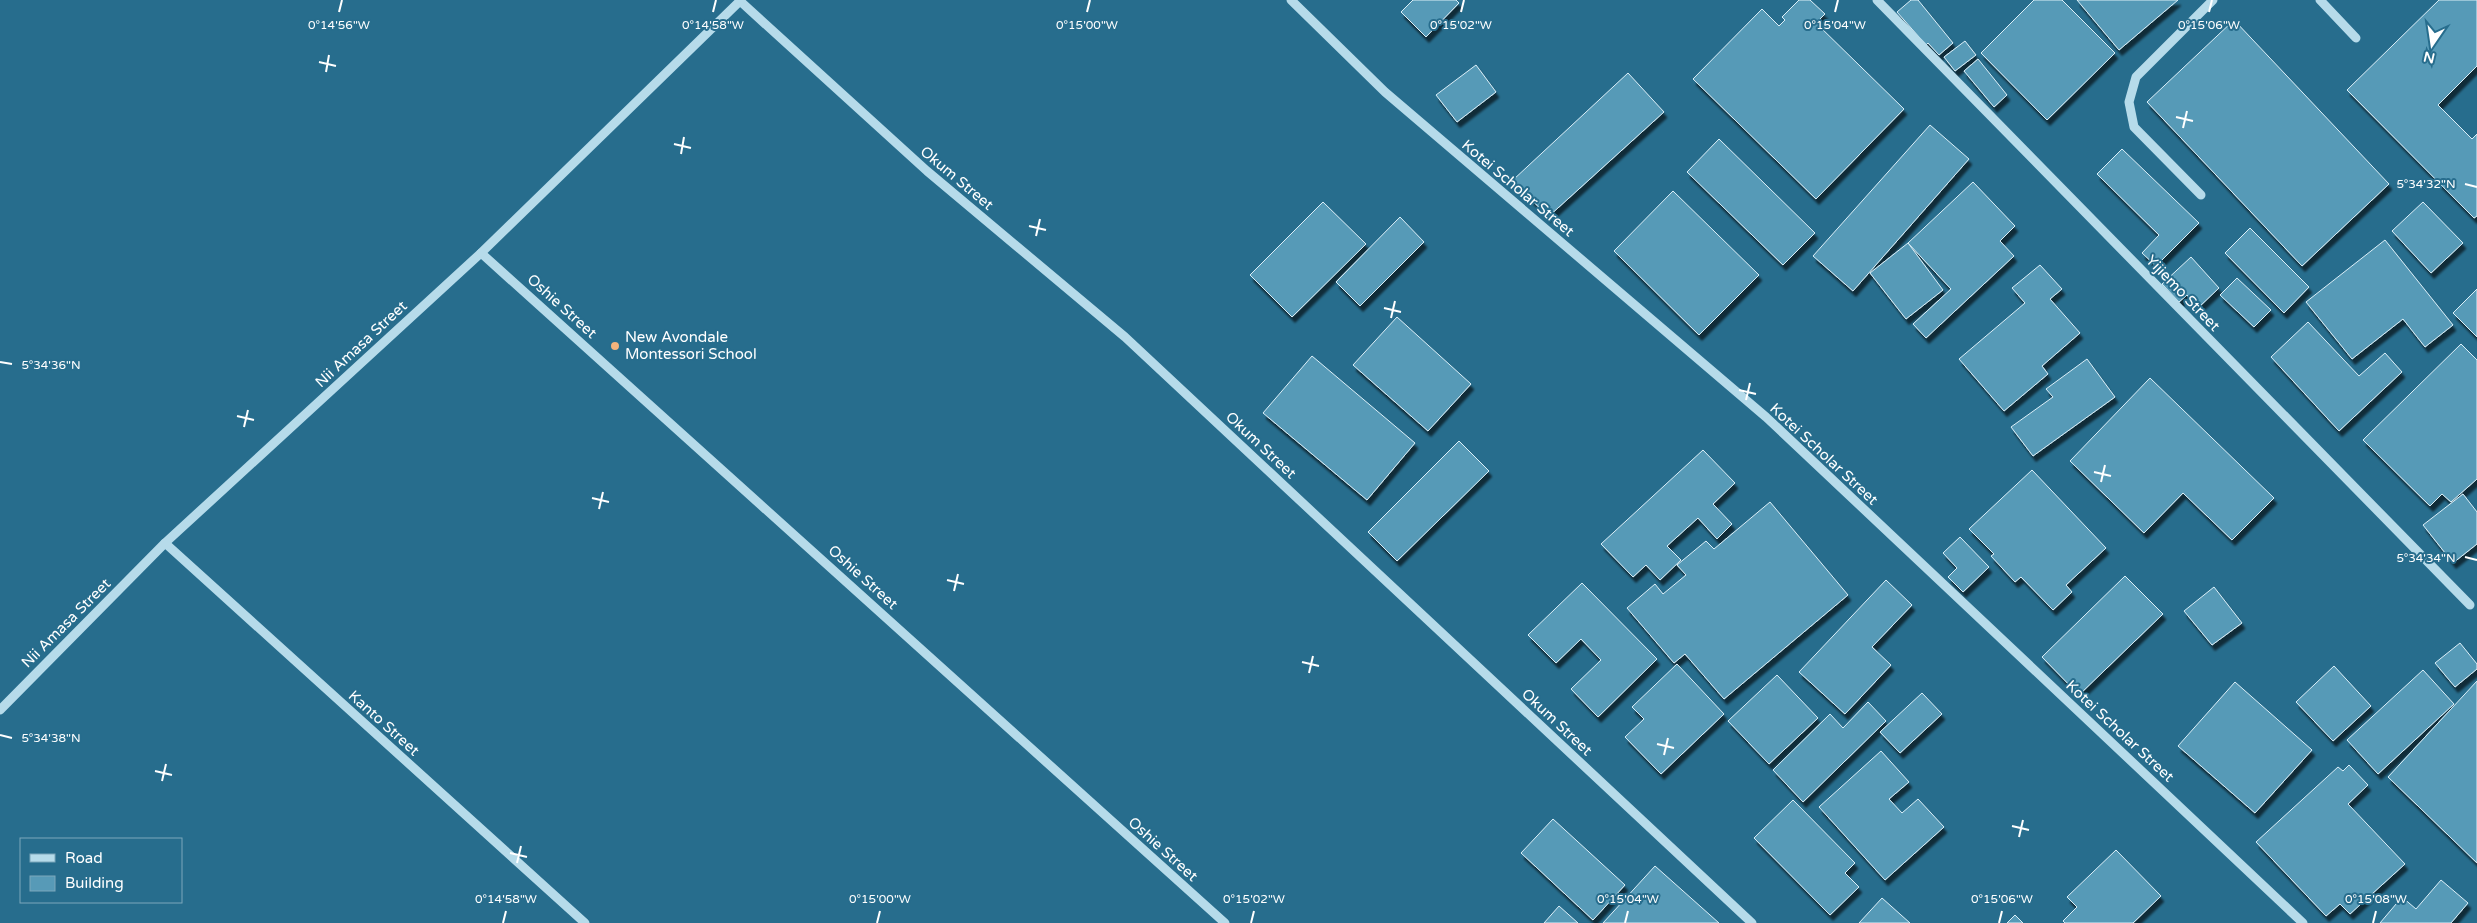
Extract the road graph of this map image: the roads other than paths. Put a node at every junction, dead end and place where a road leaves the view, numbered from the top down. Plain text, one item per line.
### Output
1 (1291, 0) edge
2 (1877, 0) edge
3 (2213, 0) edge
4 (2320, 0) edge
5 (740, 1) edge
6 (2356, 38) dead end
7 (2201, 195) dead end
8 (481, 252) junction
9 (165, 543) junction
10 (2470, 606) dead end
11 (0, 710) edge
12 (585, 923) edge
13 (1225, 923) edge
14 (1752, 923) edge
15 (2303, 923) edge

1 - 15 street, Kotei Scholar Street
2 - 10 street, Yijiemo Street
3 - 7 street
4 - 6 street
5 - 8 street, Nii Amasa Street
5 - 14 street, Okum Street
8 - 9 street, Nii Amasa Street
8 - 13 street, Oshie Street
9 - 11 street, Nii Amasa Street
9 - 12 street, Kanto Street

